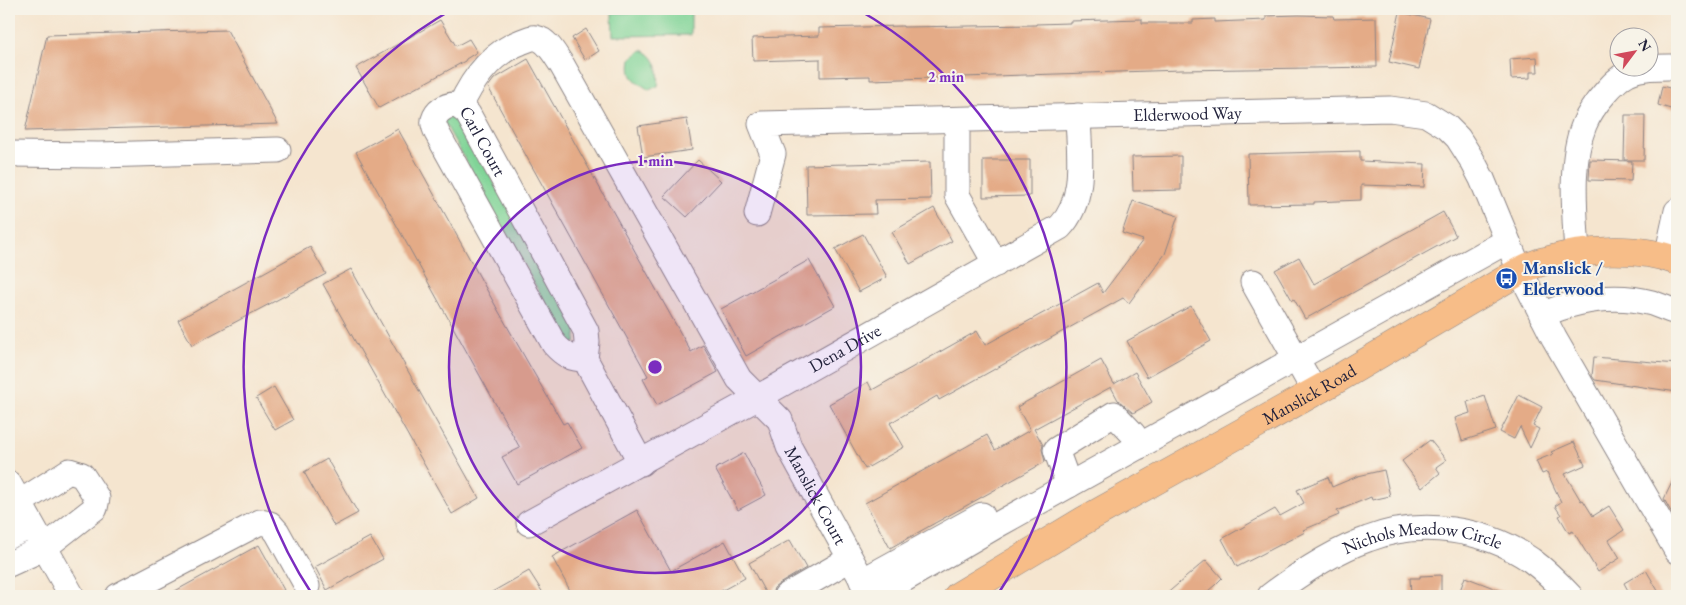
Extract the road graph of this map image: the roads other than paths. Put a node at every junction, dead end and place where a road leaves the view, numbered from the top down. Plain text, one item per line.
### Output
1 (1677, 67) edge
2 (460, 106) junction
3 (1078, 116) junction
4 (957, 120) junction
5 (278, 150) dead end
6 (9, 154) edge
7 (1677, 210) edge
8 (757, 214) dead end
9 (1507, 241) junction
10 (1577, 254) junction
11 (1672, 259) edge
12 (996, 264) junction
13 (1520, 271) junction
14 (1253, 282) dead end
15 (1677, 312) edge
16 (1542, 315) junction
17 (585, 359) junction
18 (1296, 359) junction
19 (1315, 392) junction
20 (757, 398) junction
21 (1140, 446) junction
22 (641, 463) junction
23 (1069, 485) junction
24 (14, 494) edge
25 (529, 523) dead end
26 (32, 526) junction
27 (9, 536) edge
28 (44, 548) junction
29 (1677, 551) edge
30 (850, 559) junction
31 (9, 564) edge
32 (307, 586) dead end
33 (868, 592) edge
34 (72, 596) edge
35 (118, 596) edge
36 (786, 596) edge
37 (958, 596) edge
38 (1270, 596) edge
39 (1570, 596) edge

1 - 10 street
2 - 17 street, Carl Court
2 - 17 street, Carl Court
2 - 20 street, Manslick Court
3 - 4 street, Elderwood Way
3 - 9 street, Elderwood Way
3 - 12 street, Dena Drive
4 - 8 street, Elderwood Way
4 - 12 street
5 - 6 street
7 - 11 street
9 - 13 street, Elderwood Way
9 - 18 street
10 - 11 main road, Manslick Road
10 - 13 main road, Manslick Road
12 - 20 street, Dena Drive
13 - 16 street, Elderwood Way
13 - 19 main road, Manslick Road
14 - 18 street
15 - 16 street
16 - 29 street, Elderwood Way
17 - 22 street
18 - 19 street
18 - 21 street
19 - 37 main road, Manslick Road
20 - 22 street, Dena Drive
20 - 30 street, Manslick Court
21 - 23 street
21 - 23 street
22 - 25 street, Dena Drive
23 - 33 street
24 - 26 street
24 - 28 street
26 - 27 street
26 - 28 street
28 - 31 street
28 - 34 street
30 - 33 street, Manslick Court
30 - 36 street
32 - 35 street
38 - 39 street, Nichols Meadow Circle

